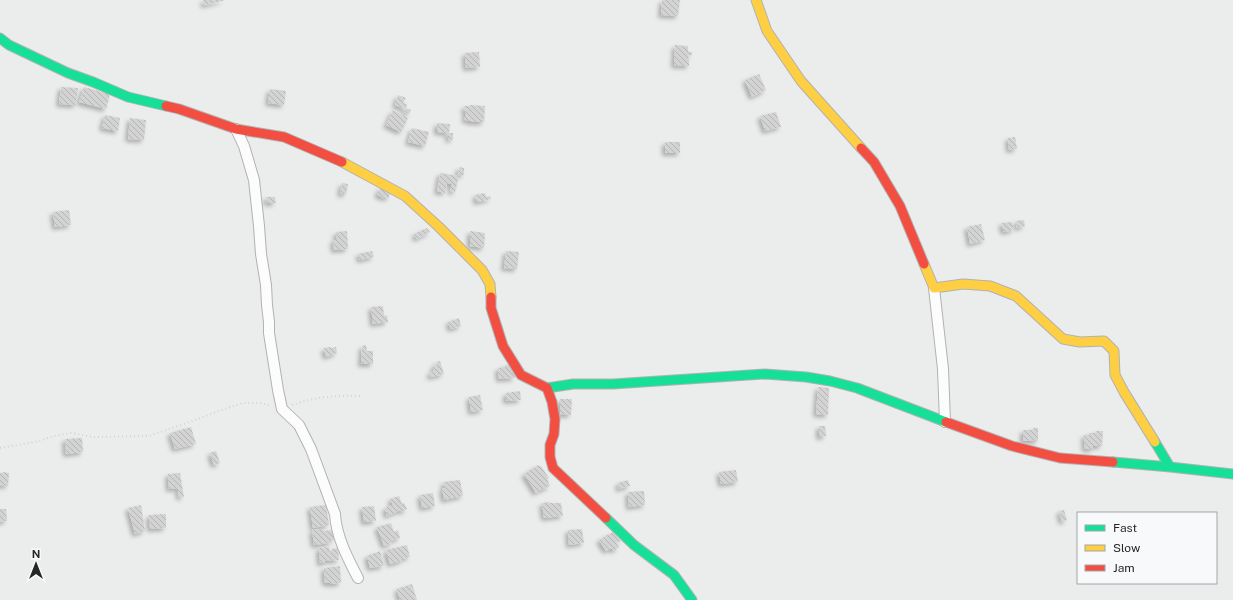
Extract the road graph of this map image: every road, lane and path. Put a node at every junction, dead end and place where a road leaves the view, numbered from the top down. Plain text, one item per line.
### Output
1 (756, 0) edge
2 (0, 38) edge
3 (236, 129) junction
4 (934, 288) junction
5 (547, 388) junction
6 (361, 396) dead end
7 (282, 409) junction
8 (945, 422) junction
9 (0, 448) edge
10 (1170, 467) junction
11 (1233, 474) edge
12 (358, 578) dead end
13 (692, 600) edge

1 - 4 street
2 - 3 street
3 - 5 street
3 - 7 street
4 - 8 street
4 - 10 street
5 - 8 street
5 - 13 street
6 - 7 path
7 - 9 path
7 - 12 street
8 - 10 street
10 - 11 street

